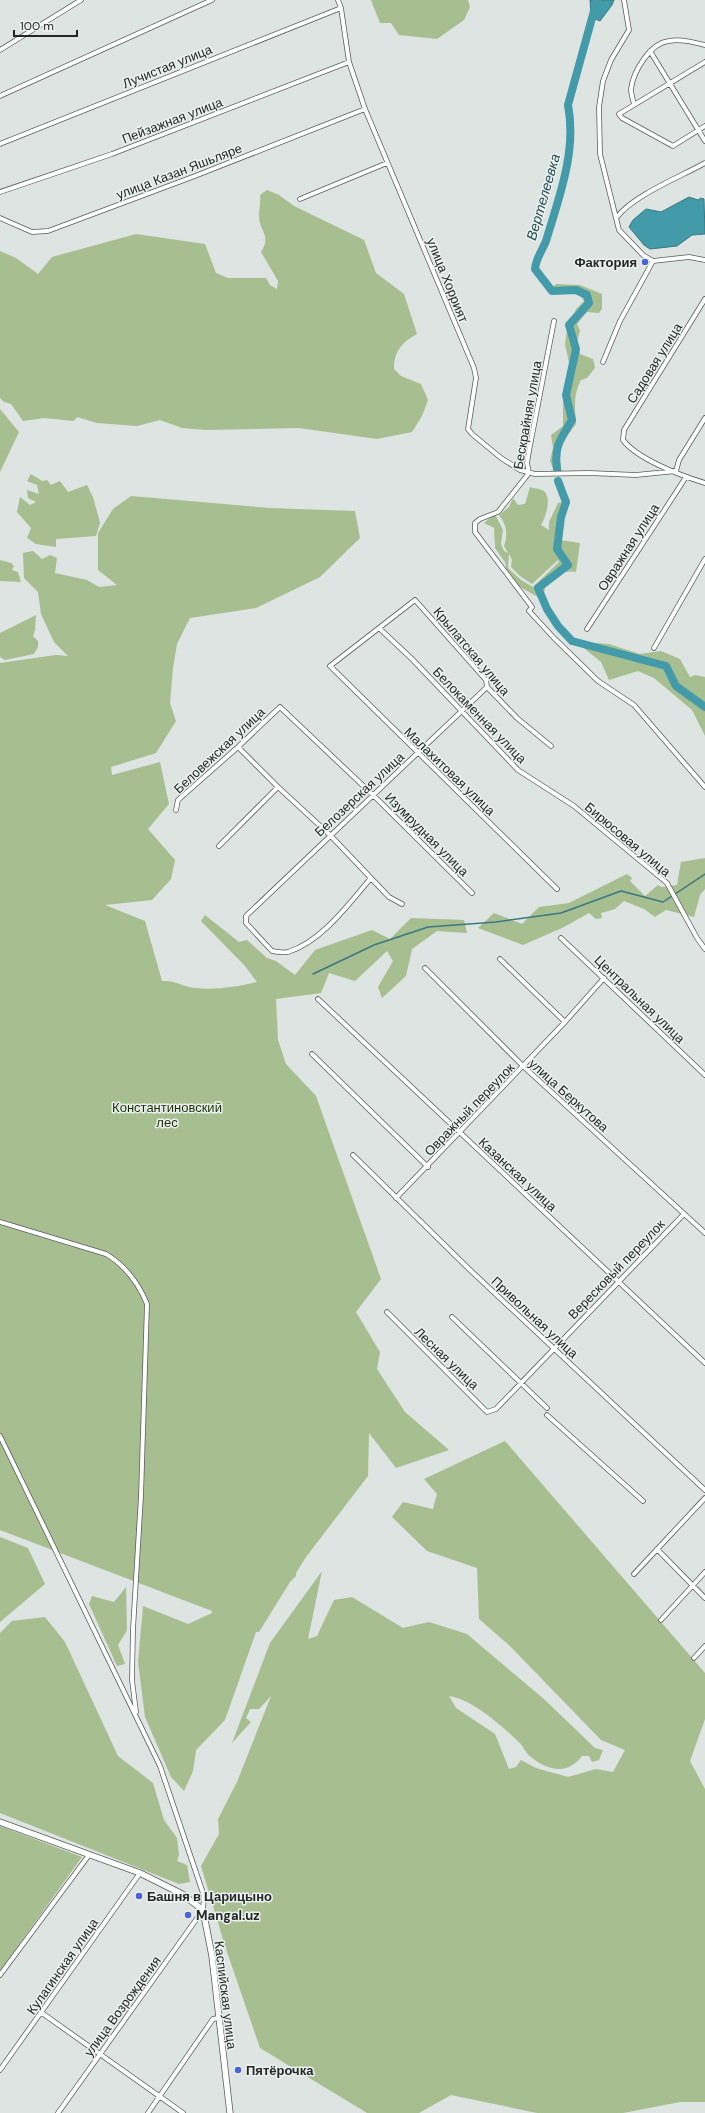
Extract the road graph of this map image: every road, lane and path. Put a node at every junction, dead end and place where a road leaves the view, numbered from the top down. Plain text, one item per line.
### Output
1 (81, 0) edge
2 (212, 0) edge
3 (338, 0) edge
4 (624, 0) edge
5 (341, 8) junction
6 (705, 45) edge
7 (0, 50) edge
8 (650, 51) junction
9 (349, 62) junction
10 (705, 62) edge
11 (670, 83) junction
12 (0, 96) edge
13 (634, 104) junction
14 (365, 109) junction
15 (705, 126) edge
16 (699, 130) junction
17 (705, 141) edge
18 (0, 144) edge
19 (386, 163) junction
20 (705, 163) edge
21 (0, 192) edge
22 (300, 199) dead end
23 (617, 217) junction
24 (0, 218) edge
25 (705, 260) edge
26 (652, 261) junction
27 (705, 299) edge
28 (554, 321) dead end
29 (603, 362) dead end
30 (705, 418) edge
31 (676, 471) junction
32 (529, 473) junction
33 (686, 477) junction
34 (705, 483) edge
35 (705, 560) edge
36 (379, 628) junction
37 (587, 629) dead end
38 (654, 648) dead end
39 (487, 687) junction
40 (280, 707) joint
41 (461, 712) junction
42 (551, 746) dead end
43 (238, 747) junction
44 (418, 754) junction
45 (278, 787) junction
46 (705, 787) edge
47 (374, 796) junction
48 (574, 806) joint
49 (176, 810) dead end
50 (330, 835) junction
51 (219, 846) dead end
52 (371, 878) junction
53 (557, 889) dead end
54 (472, 893) dead end
55 (402, 904) dead end
56 (561, 938) dead end
57 (705, 949) edge
58 (500, 959) dead end
59 (425, 968) dead end
60 (604, 978) junction
61 (318, 999) dead end
62 (565, 1022) junction
63 (312, 1054) dead end
64 (523, 1066) junction
65 (705, 1075) edge
66 (458, 1133) junction
67 (353, 1155) dead end
68 (428, 1166) junction
69 (396, 1198) junction
70 (684, 1214) junction
71 (0, 1222) edge
72 (705, 1233) edge
73 (619, 1282) junction
74 (387, 1312) dead end
75 (452, 1317) dead end
76 (554, 1348) junction
77 (705, 1363) edge
78 (522, 1382) junction
79 (548, 1408) dead end
80 (496, 1409) joint
81 (547, 1415) dead end
82 (0, 1436) edge
83 (705, 1490) edge
84 (705, 1498) edge
85 (642, 1501) dead end
86 (657, 1549) junction
87 (705, 1572) edge
88 (634, 1574) dead end
89 (692, 1585) junction
90 (705, 1598) edge
91 (661, 1620) dead end
92 (705, 1646) edge
93 (694, 1658) dead end
94 (136, 1716) junction
95 (0, 1822) edge
96 (89, 1855) junction
97 (140, 1873) junction
98 (203, 1910) junction
99 (0, 1975) edge
100 (42, 2013) junction
101 (218, 2018) junction
102 (100, 2054) junction
103 (0, 2070) edge
104 (159, 2096) junction
105 (58, 2113) edge
106 (148, 2113) edge
107 (183, 2113) edge
108 (230, 2113) edge

1 - 7 street
2 - 12 street
3 - 5 street
4 - 23 street
5 - 9 street
5 - 18 street, Лучистая улица
6 - 8 street
8 - 11 street
8 - 13 street
9 - 14 street
9 - 21 street, Пейзажная улица
10 - 11 street
11 - 13 street
11 - 16 street
13 - 16 street
14 - 19 street, улица Хоррият
14 - 24 street, улица Казан Яшьляре
15 - 16 street
16 - 17 street
19 - 22 street
19 - 32 street, улица Хоррият
20 - 23 street
23 - 26 street
25 - 26 street
26 - 29 street
27 - 31 street, Садовая улица
28 - 32 street, Бескрайняя улица
30 - 31 street
31 - 32 street
31 - 33 street
32 - 46 street, Бескрайняя улица
33 - 34 street
33 - 37 street, Овражная улица
35 - 38 street
36 - 39 street, Крылатская улица
36 - 41 street, Белокаменная улица
36 - 44 street, Малахитовая улица
39 - 41 street, Белозерская улица
39 - 42 street, Крылатская улица
40 - 43 street, Беловежская улица
40 - 47 street, Изумрудная улица
41 - 44 street, Белозерская улица
41 - 48 street, Белокаменная улица
43 - 45 street
43 - 49 street, Беловежская улица
44 - 47 street, Белозерская улица
44 - 53 street, Малахитовая улица
45 - 50 street
45 - 51 street
47 - 50 street, Белозерская улица
47 - 54 street, Изумрудная улица
48 - 57 street, Бирюсовая улица
50 - 52 street
50 - 52 street, Белозерская улица
52 - 55 street
56 - 60 street, Центральная улица
58 - 62 street
59 - 64 street, улица Беркутова
60 - 62 street, Овражный переулок
60 - 65 street, Центральная улица
61 - 66 street, Казанская улица
62 - 64 street, Овражный переулок
63 - 68 street
64 - 66 street, Овражный переулок
64 - 70 street, улица Беркутова
66 - 68 street, Овражный переулок
66 - 73 street, Казанская улица
67 - 69 street, Привольная улица
68 - 69 street, Овражный переулок
69 - 76 street, Привольная улица
70 - 72 street, улица Беркутова
70 - 73 street, Вересковый переулок
71 - 94 street
73 - 76 street, Вересковый переулок
73 - 77 street, Казанская улица
74 - 80 street, Лесная улица
75 - 78 street
76 - 78 street, Вересковый переулок
76 - 83 street, Привольная улица
78 - 79 street
78 - 80 street, Вересковый переулок
81 - 85 street
82 - 94 street
84 - 86 street
86 - 88 street
86 - 89 street
87 - 89 street
89 - 90 street
89 - 91 street
92 - 93 street
94 - 98 street
95 - 96 street
96 - 97 street
96 - 99 street
97 - 98 street
97 - 100 street, Кулагинская улица
98 - 101 street, Каспийская улица
98 - 102 street, улица Возрождения
100 - 102 street
100 - 103 street, Кулагинская улица
101 - 104 street
101 - 108 street, Каспийская улица
102 - 104 street
102 - 105 street, улица Возрождения
104 - 106 street
104 - 107 street

